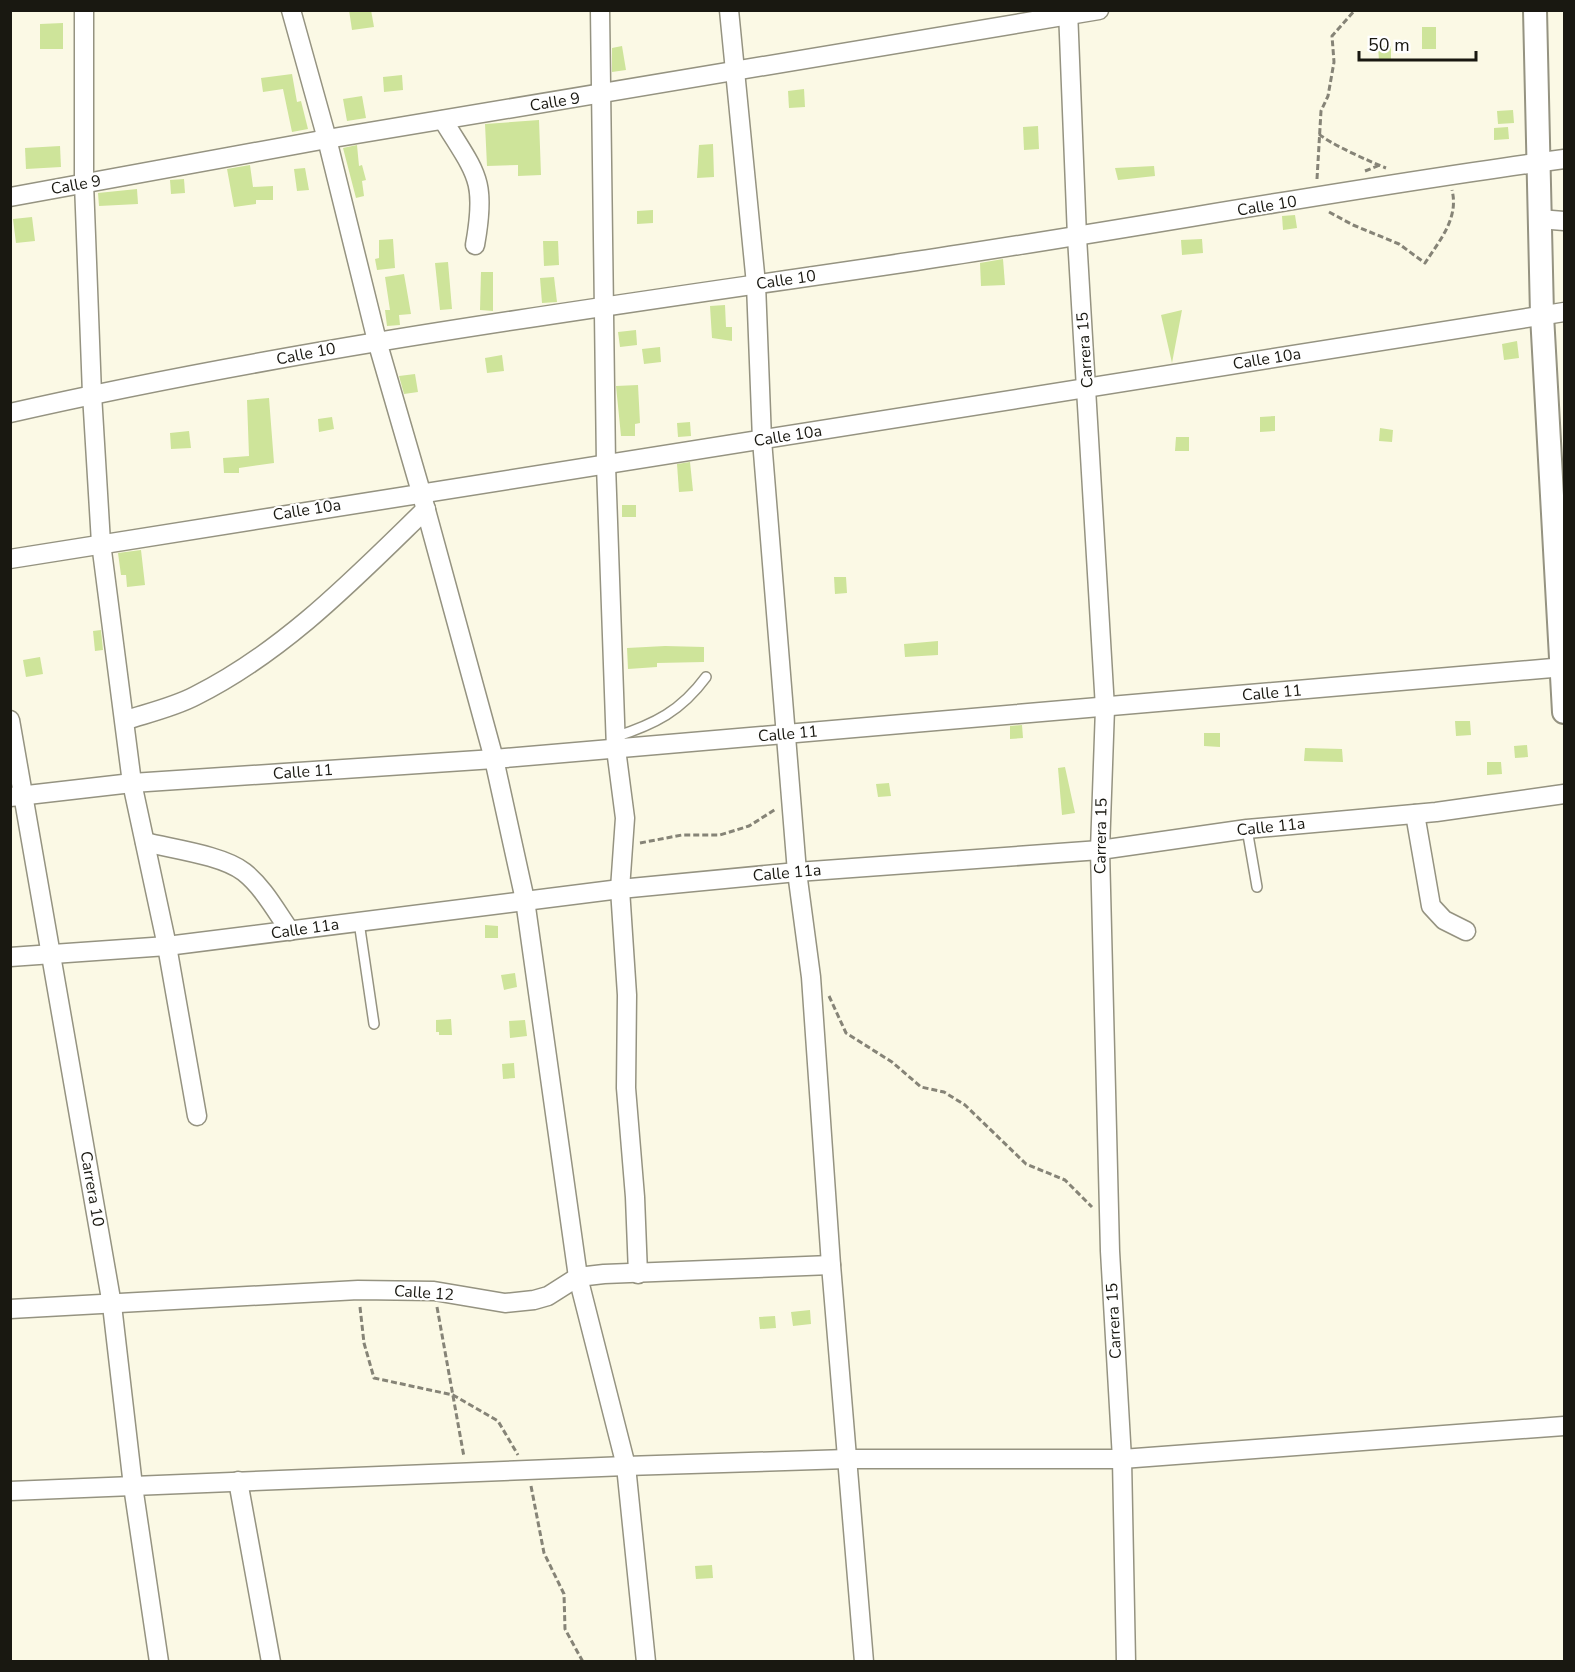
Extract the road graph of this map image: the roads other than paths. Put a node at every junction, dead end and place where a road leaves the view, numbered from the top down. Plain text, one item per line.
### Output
1 (84, 10) edge
2 (291, 10) edge
3 (600, 10) edge
4 (729, 10) edge
5 (1099, 10) edge
6 (1535, 10) edge
7 (1068, 13) edge
8 (735, 73) junction
9 (600, 95) junction
10 (443, 120) junction
11 (327, 139) junction
12 (1564, 159) edge
13 (1540, 162) junction
14 (84, 183) junction
15 (10, 197) edge
16 (1539, 219) junction
17 (1564, 221) edge
18 (1077, 237) junction
19 (475, 245) dead end
20 (756, 284) junction
21 (605, 307) junction
22 (1553, 313) edge
23 (377, 341) junction
24 (1087, 389) junction
25 (92, 394) junction
26 (10, 412) edge
27 (762, 440) junction
28 (606, 465) junction
29 (424, 501) junction
30 (101, 543) junction
31 (10, 559) edge
32 (1563, 667) edge
33 (706, 677) dead end
34 (1104, 708) junction
35 (1564, 712) edge
36 (10, 720) edge
37 (126, 720) junction
38 (788, 734) junction
39 (616, 743) junction
40 (494, 759) junction
41 (132, 783) junction
42 (1564, 794) edge
43 (16, 796) edge
44 (1415, 814) junction
45 (1246, 828) junction
46 (145, 842) junction
47 (1100, 850) junction
48 (797, 872) junction
49 (1257, 887) dead end
50 (620, 889) junction
51 (525, 900) junction
52 (359, 922) junction
53 (290, 931) junction
54 (1466, 931) dead end
55 (167, 946) junction
56 (52, 954) junction
57 (10, 957) edge
58 (374, 1024) dead end
59 (197, 1116) dead end
60 (831, 1265) junction
61 (638, 1274) junction
62 (578, 1277) junction
63 (112, 1305) junction
64 (10, 1309) edge
65 (1564, 1426) edge
66 (1122, 1459) junction
67 (846, 1460) junction
68 (626, 1466) junction
69 (238, 1481) junction
70 (133, 1486) junction
71 (10, 1491) edge
72 (159, 1662) edge
73 (271, 1662) edge
74 (646, 1662) edge
75 (864, 1662) edge
76 (1126, 1662) edge

1 - 14 street
2 - 11 street
3 - 9 street
4 - 8 street
5 - 7 street, Calle 9
6 - 13 street
7 - 8 street, Calle 9
7 - 18 street, Carrera 15
8 - 9 street, Calle 9
8 - 20 street
9 - 10 street, Calle 9
9 - 21 street
10 - 11 street, Calle 9
10 - 19 street
11 - 14 street, Calle 9
11 - 23 street
12 - 13 street, Calle 10
13 - 16 street
13 - 18 street, Calle 10
14 - 15 street, Calle 9
14 - 25 street
16 - 17 street
16 - 22 street
18 - 20 street, Calle 10
18 - 24 street, Carrera 15
20 - 21 street, Calle 10
20 - 27 street
21 - 23 street, Calle 10
21 - 28 street
22 - 24 street, Calle 10a
22 - 32 street
23 - 25 street, Calle 10
23 - 29 street
24 - 27 street, Calle 10a
24 - 34 street, Carrera 15
25 - 26 street, Calle 10
25 - 30 street
27 - 28 street, Calle 10a
27 - 38 street
28 - 29 street, Calle 10a
28 - 39 street
29 - 30 street, Calle 10a
29 - 37 street
29 - 40 street
30 - 31 street, Calle 10a
30 - 37 street
32 - 34 street, Calle 11
32 - 35 street
33 - 39 lane
34 - 38 street, Calle 11
34 - 47 street, Carrera 15
36 - 43 street, Carrera 10
37 - 41 street
38 - 39 street, Calle 11
38 - 48 street
39 - 40 street, Calle 11
39 - 50 street
40 - 41 street, Calle 11
40 - 51 street
41 - 43 street, Calle 11
41 - 46 street
42 - 44 street, Calle 11a
43 - 56 street, Carrera 10
44 - 45 street, Calle 11a
44 - 54 street
45 - 47 street, Calle 11a
45 - 49 lane
46 - 53 street
46 - 55 street
47 - 48 street, Calle 11a
47 - 66 street, Carrera 15
48 - 50 street, Calle 11a
48 - 60 street
50 - 51 street, Calle 11a
50 - 61 street
51 - 52 street, Calle 11a
51 - 62 street
52 - 53 street, Calle 11a
52 - 58 lane
53 - 55 street, Calle 11a
55 - 56 street, Calle 11a
55 - 59 street
56 - 57 street, Calle 11a
56 - 63 street, Carrera 10
60 - 61 street, Calle 12
60 - 67 street
61 - 62 street, Calle 12
62 - 63 street, Calle 12
62 - 68 street
63 - 64 street, Calle 12
63 - 70 street, Carrera 10
65 - 66 street
66 - 67 street
66 - 76 street, Carrera 15
67 - 68 street
67 - 75 street
68 - 69 street
68 - 74 street
69 - 70 street
69 - 73 street
70 - 71 street
70 - 72 street, Carrera 10

